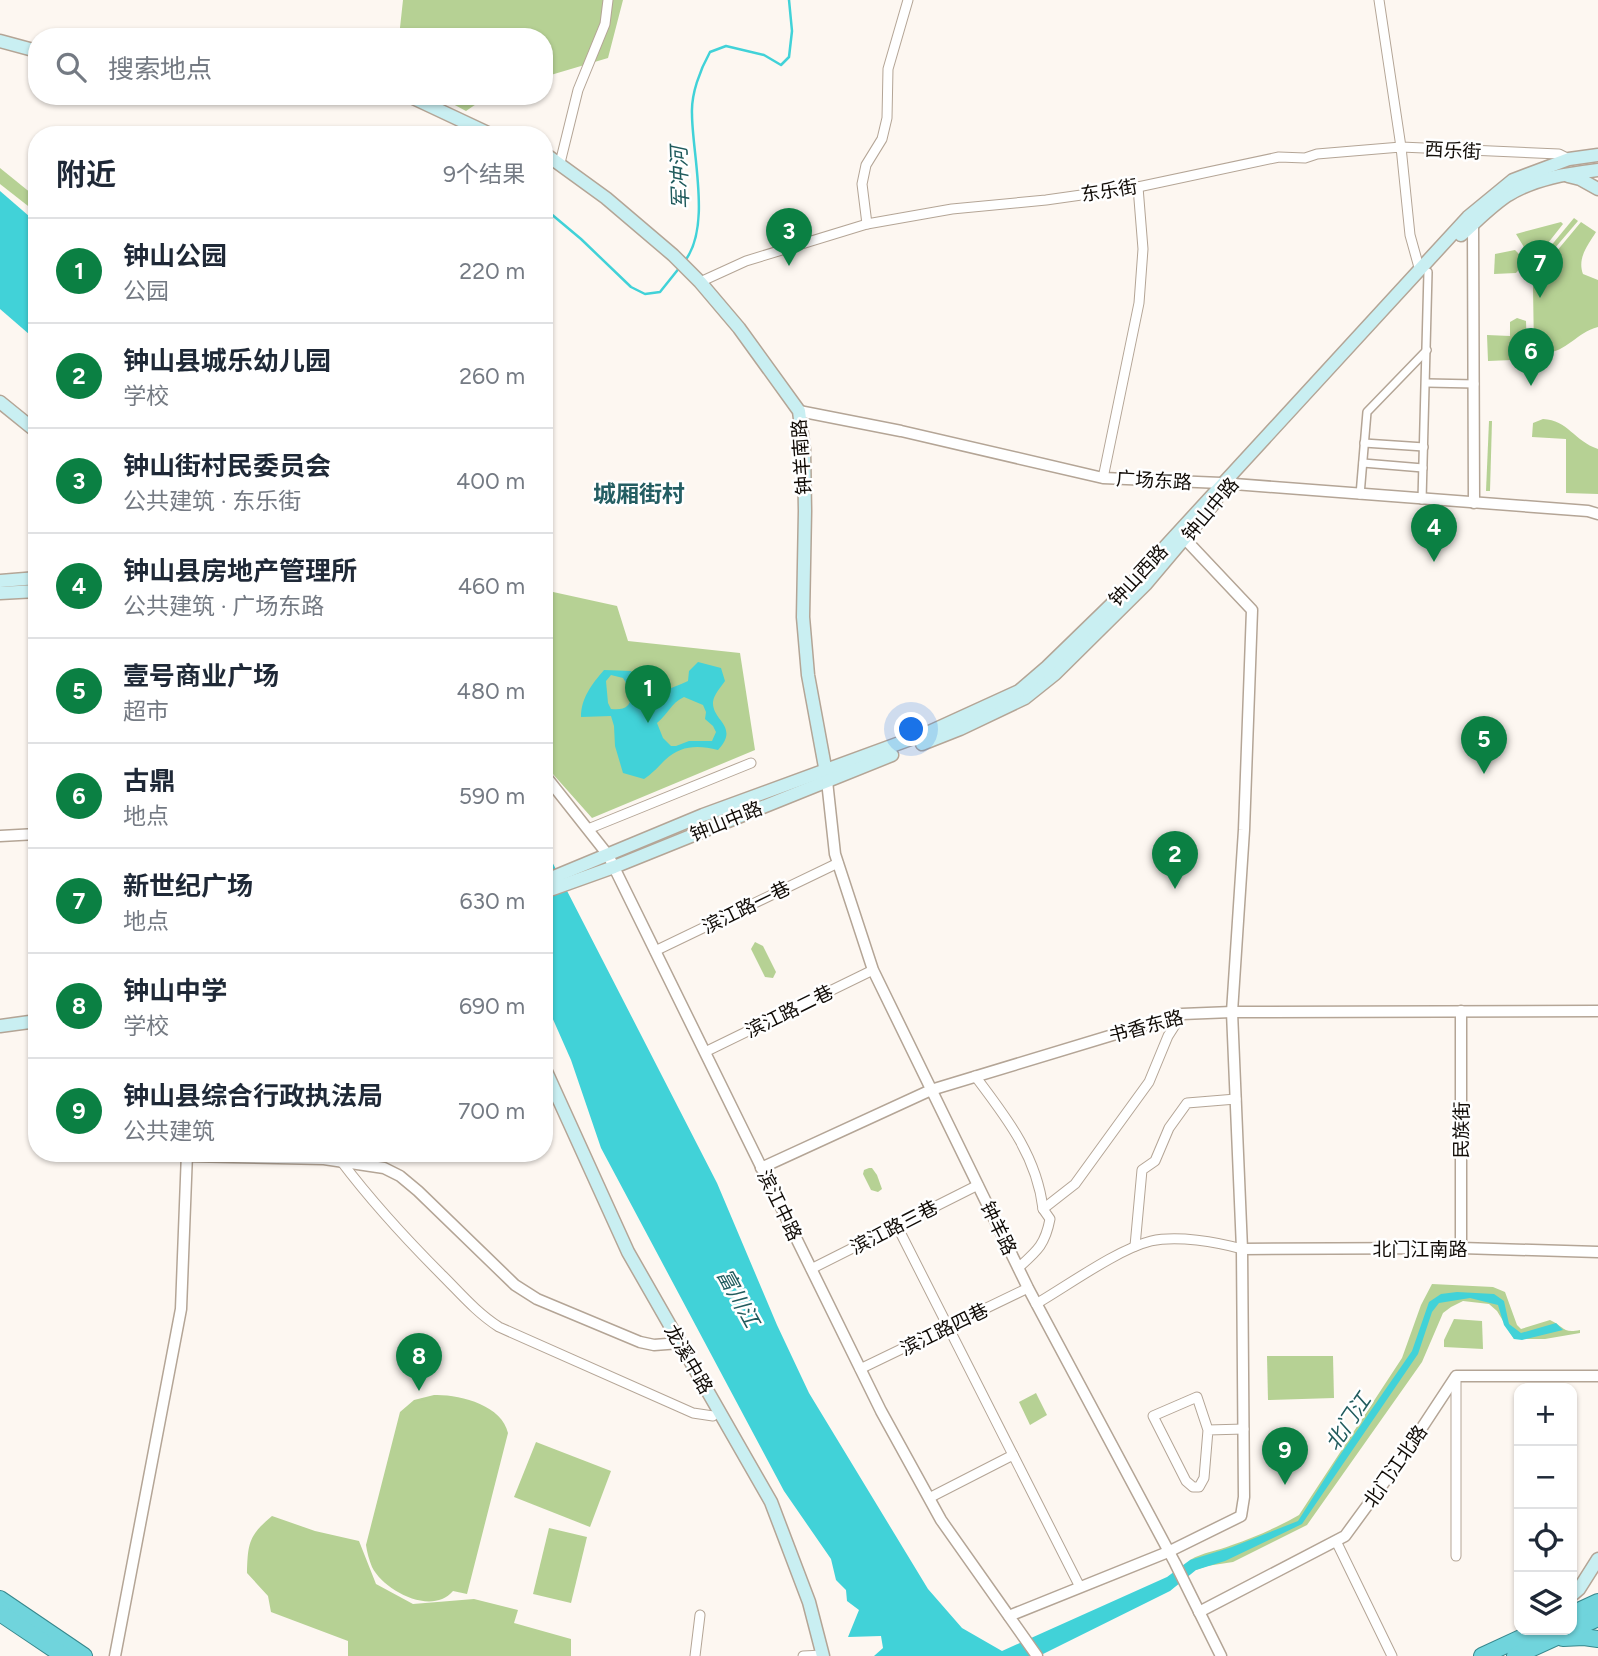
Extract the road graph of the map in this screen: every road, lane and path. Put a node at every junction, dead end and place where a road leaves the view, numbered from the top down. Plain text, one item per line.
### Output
1 (608, 0) edge
2 (908, 0) edge
3 (1379, 0) edge
4 (0, 41) edge
5 (28, 49) edge
6 (429, 105) edge
7 (473, 126) edge
8 (1401, 147) junction
9 (1595, 154) edge
10 (553, 159) edge
11 (1569, 159) junction
12 (560, 163) junction
13 (1598, 170) edge
14 (1561, 174) junction
15 (1138, 187) junction
16 (1598, 189) edge
17 (1471, 220) junction
18 (867, 224) junction
19 (1424, 271) junction
20 (700, 282) junction
21 (1427, 350) junction
22 (1427, 383) junction
23 (1475, 384) junction
24 (0, 393) edge
25 (0, 402) edge
26 (799, 411) junction
27 (28, 414) edge
28 (28, 425) edge
29 (1364, 443) junction
30 (1424, 447) junction
31 (1363, 463) junction
32 (1423, 468) junction
33 (1103, 478) junction
34 (1225, 484) junction
35 (1360, 495) junction
36 (1422, 500) junction
37 (1474, 503) junction
38 (1598, 514) edge
39 (1185, 539) junction
40 (28, 579) edge
41 (0, 581) edge
42 (28, 591) edge
43 (0, 593) edge
44 (751, 763) dead end
45 (826, 776) junction
46 (553, 786) edge
47 (588, 829) junction
48 (28, 834) edge
49 (0, 836) edge
50 (608, 855) junction
51 (838, 863) junction
52 (614, 867) junction
53 (586, 871) junction
54 (553, 879) edge
55 (553, 888) edge
56 (655, 951) junction
57 (873, 970) junction
58 (1461, 1011) junction
59 (1598, 1011) edge
60 (1232, 1012) junction
61 (28, 1014) edge
62 (1182, 1014) junction
63 (0, 1018) edge
64 (28, 1022) edge
65 (0, 1026) edge
66 (705, 1052) junction
67 (975, 1076) junction
68 (553, 1086) edge
69 (931, 1090) junction
70 (1236, 1099) junction
71 (553, 1106) edge
72 (187, 1162) edge
73 (342, 1162) edge
74 (347, 1162) edge
75 (761, 1168) junction
76 (978, 1185) junction
77 (1043, 1209) junction
78 (897, 1226) junction
79 (1135, 1247) junction
80 (1461, 1248) junction
81 (1242, 1249) junction
82 (1598, 1252) edge
83 (1018, 1268) junction
84 (811, 1269) junction
85 (1028, 1288) junction
86 (1036, 1304) junction
87 (948, 1327) junction
88 (676, 1344) junction
89 (860, 1369) junction
90 (1598, 1376) edge
91 (1456, 1377) junction
92 (713, 1416) junction
93 (1244, 1429) junction
94 (1208, 1430) junction
95 (1013, 1455) junction
96 (929, 1498) junction
97 (1336, 1541) junction
98 (1168, 1552) junction
99 (1456, 1556) dead end
100 (1598, 1559) edge
101 (1080, 1587) junction
102 (1577, 1591) edge
103 (0, 1599) edge
104 (1598, 1602) edge
105 (1199, 1612) junction
106 (1577, 1612) edge
107 (0, 1613) edge
108 (700, 1615) dead end
109 (1009, 1616) junction
110 (1598, 1618) edge
111 (1527, 1635) edge
112 (1553, 1638) junction
113 (1598, 1639) edge
114 (1036, 1654) edge
115 (64, 1656) edge
116 (84, 1656) edge
117 (115, 1656) edge
118 (695, 1656) edge
119 (803, 1656) edge
120 (815, 1656) edge
121 (823, 1656) edge
122 (1221, 1656) edge
123 (1392, 1656) edge
124 (1482, 1656) edge
125 (1515, 1656) edge

1 - 12 street
2 - 18 street
3 - 8 street, 西乐街
4 - 5 main road
6 - 7 main road
8 - 11 street, 西乐街
8 - 15 street, 东乐街
8 - 19 street
9 - 11 main road, 钟山西路
10 - 12 main road, 钟羊南路
11 - 17 main road, 钟山西路
12 - 20 main road, 钟羊南路
13 - 14 main road
14 - 16 main road
14 - 17 main road
15 - 18 street, 东乐街
15 - 33 street
17 - 19 main road, 钟山西路
17 - 23 street
18 - 20 street, 东乐街
19 - 21 street
19 - 34 main road, 钟山西路
20 - 26 main road, 钟羊南路
21 - 22 street
21 - 29 street
22 - 23 street
22 - 30 street
23 - 37 street
24 - 27 main road
25 - 28 main road
26 - 33 street, 广场东路
26 - 45 main road, 钟羊南路
29 - 30 street
29 - 31 street
30 - 32 street
31 - 32 street
31 - 35 street
32 - 36 street
33 - 34 street, 广场东路
34 - 35 street, 广场东路
34 - 39 main road, 钟山中路
34 - 45 main road, 钟山西路
35 - 36 street, 广场东路
36 - 37 street, 广场东路
37 - 38 street, 广场东路
39 - 45 main road, 钟山中路
39 - 60 street
40 - 41 main road
42 - 43 main road
44 - 47 street
45 - 50 main road, 钟山西路
45 - 51 street, 钟羊路
45 - 52 main road, 钟山中路
46 - 47 street, 滨江中路
47 - 50 street, 滨江中路
48 - 49 street
50 - 52 street, 滨江中路
50 - 53 main road, 钟山西路
51 - 56 street, 滨江路一巷
51 - 57 street, 钟羊路
52 - 53 main road, 钟山中路
52 - 56 street, 滨江中路
53 - 54 main road
53 - 55 main road
56 - 66 street, 滨江中路
57 - 66 street, 滨江路二巷
57 - 69 street, 钟羊路
58 - 59 street, 书香东路
58 - 60 street, 书香东路
58 - 80 street, 民族街
60 - 62 street, 书香东路
60 - 70 street
61 - 63 main road
62 - 67 street, 书香东路
62 - 77 street
64 - 65 main road
66 - 75 street, 滨江中路
67 - 69 street, 书香东路
67 - 77 street
68 - 88 main road, 龙溪中路
69 - 75 street, 书香东路
69 - 76 street, 钟羊路
70 - 79 street
70 - 81 street
71 - 88 main road, 龙溪中路
72 - 117 street
73 - 92 street
74 - 88 street
75 - 84 street, 滨江中路
76 - 78 street, 滨江路三巷
76 - 83 street, 钟羊路
77 - 83 street
78 - 84 street, 滨江路三巷
78 - 87 street
79 - 81 street
79 - 86 street
80 - 81 street, 北门江南路
80 - 82 street, 北门江南路
81 - 93 street
83 - 85 street, 钟羊路
84 - 89 street, 滨江中路
85 - 86 street, 钟羊路
85 - 87 street, 滨江路四巷
86 - 98 street, 钟羊路
87 - 89 street, 滨江路四巷
87 - 95 street
88 - 92 main road, 龙溪中路
88 - 121 main road, 龙溪中路
89 - 96 street, 滨江中路
90 - 91 street
91 - 97 street, 北门江北路
91 - 99 street
92 - 120 main road, 龙溪中路
93 - 94 street
93 - 98 street
94 - 94 street
95 - 96 street
95 - 101 street
96 - 109 street, 滨江中路
97 - 105 street, 北门江北路
97 - 123 street
98 - 101 street
98 - 105 street, 钟羊路
100 - 102 main road
101 - 109 street
103 - 116 highway
104 - 106 highway
105 - 122 street, 钟羊路
107 - 115 highway
108 - 118 street
109 - 114 street, 滨江中路
110 - 112 highway
111 - 124 highway
112 - 113 highway
112 - 125 highway
119 - 120 street
120 - 121 street

